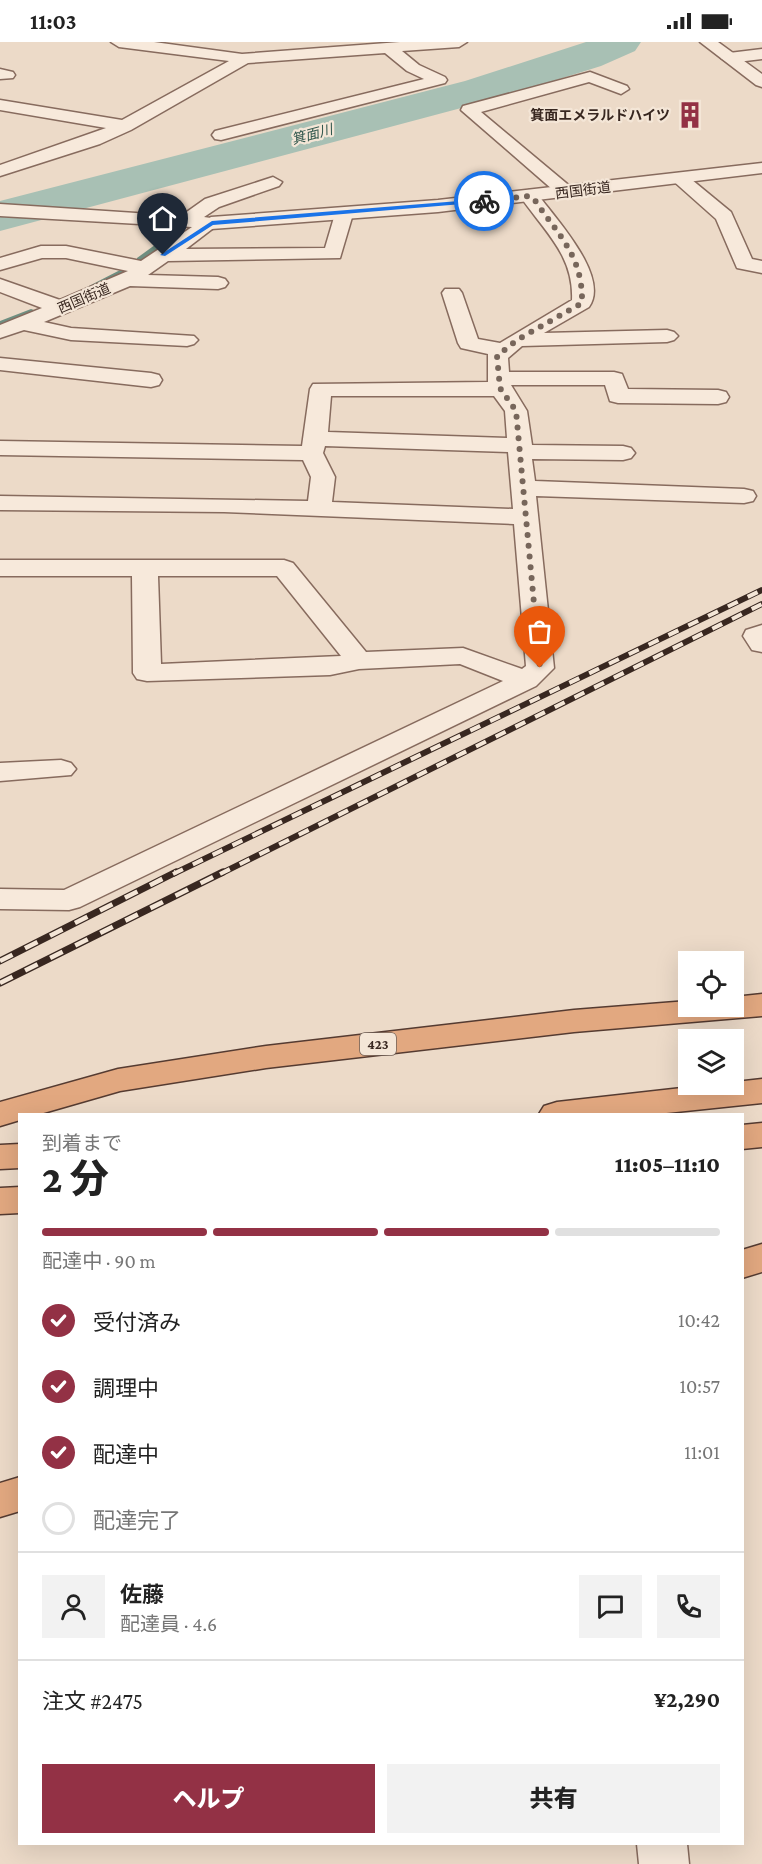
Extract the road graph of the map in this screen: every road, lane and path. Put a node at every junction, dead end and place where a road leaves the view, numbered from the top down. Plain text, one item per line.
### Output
1 (119, 42) edge
2 (275, 42) edge
3 (459, 42) edge
4 (708, 42) edge
5 (389, 48) junction
6 (762, 54) edge
7 (729, 58) junction
8 (245, 59) junction
9 (224, 70) junction
10 (259, 76) dead end
11 (762, 82) edge
12 (621, 89) dead end
13 (0, 105) edge
14 (125, 126) junction
15 (221, 135) dead end
16 (762, 168) edge
17 (3, 169) edge
18 (680, 178) junction
19 (273, 183) dead end
20 (566, 192) junction
21 (530, 196) junction
22 (0, 210) edge
23 (344, 214) junction
24 (186, 221) junction
25 (212, 223) junction
26 (163, 255) junction
27 (0, 264) edge
28 (762, 267) edge
29 (144, 268) junction
30 (127, 280) junction
31 (218, 283) dead end
32 (0, 285) edge
33 (446, 298) dead end
34 (62, 308) junction
35 (22, 323) junction
36 (0, 332) edge
37 (667, 336) dead end
38 (187, 340) dead end
39 (509, 345) junction
40 (0, 364) edge
41 (151, 380) dead end
42 (499, 383) junction
43 (718, 397) dead end
44 (314, 446) junction
45 (0, 448) edge
46 (520, 448) junction
47 (623, 453) dead end
48 (523, 488) junction
49 (744, 496) dead end
50 (0, 503) edge
51 (319, 510) junction
52 (526, 517) junction
53 (145, 567) junction
54 (0, 568) edge
55 (762, 633) edge
56 (762, 644) edge
57 (359, 661) junction
58 (526, 680) junction
59 (61, 769) dead end
60 (0, 772) edge
61 (0, 899) edge
62 (762, 1005) edge
63 (762, 1091) edge
64 (566, 1113) edge
65 (0, 1114) edge
66 (762, 1135) edge
67 (744, 1137) edge
68 (18, 1156) edge
69 (0, 1157) edge
70 (18, 1200) edge
71 (0, 1202) edge
72 (762, 1258) edge
73 (744, 1263) edge
74 (18, 1495) edge
75 (0, 1500) edge
76 (662, 1845) edge
77 (664, 1864) edge

1 - 8 street
2 - 8 street
3 - 5 street
4 - 7 street
5 - 8 street
5 - 15 street
6 - 7 street
7 - 11 street
8 - 9 street
9 - 10 street
9 - 14 street
12 - 20 street
13 - 14 street
14 - 17 street
16 - 18 street, 西国街道
18 - 20 street, 西国街道
18 - 28 street
19 - 24 street
20 - 21 street, 西国街道
21 - 23 street, 西国街道
21 - 39 street
22 - 24 street
23 - 25 street, 西国街道
23 - 26 street
24 - 25 street
25 - 26 street, 西国街道
26 - 29 street, 西国街道
27 - 29 street
29 - 30 street, 西国街道
30 - 31 street
30 - 34 street, 西国街道
32 - 34 street
33 - 39 street
34 - 35 street, 西国街道
35 - 36 street, 西国街道
35 - 38 street
37 - 39 street
39 - 42 street
40 - 41 street
42 - 43 street
42 - 44 street
42 - 46 street
44 - 45 street
44 - 46 street
44 - 51 street
46 - 47 street
46 - 48 street
48 - 49 street
48 - 52 street
50 - 51 street
51 - 52 street
52 - 58 street
53 - 54 street
53 - 57 street
53 - 57 street
55 - 56 street
57 - 58 street
58 - 61 street
59 - 60 street
62 - 65 highway, 423
63 - 64 highway
66 - 67 highway
68 - 69 highway
70 - 71 highway
72 - 73 highway
74 - 75 highway
76 - 77 street

